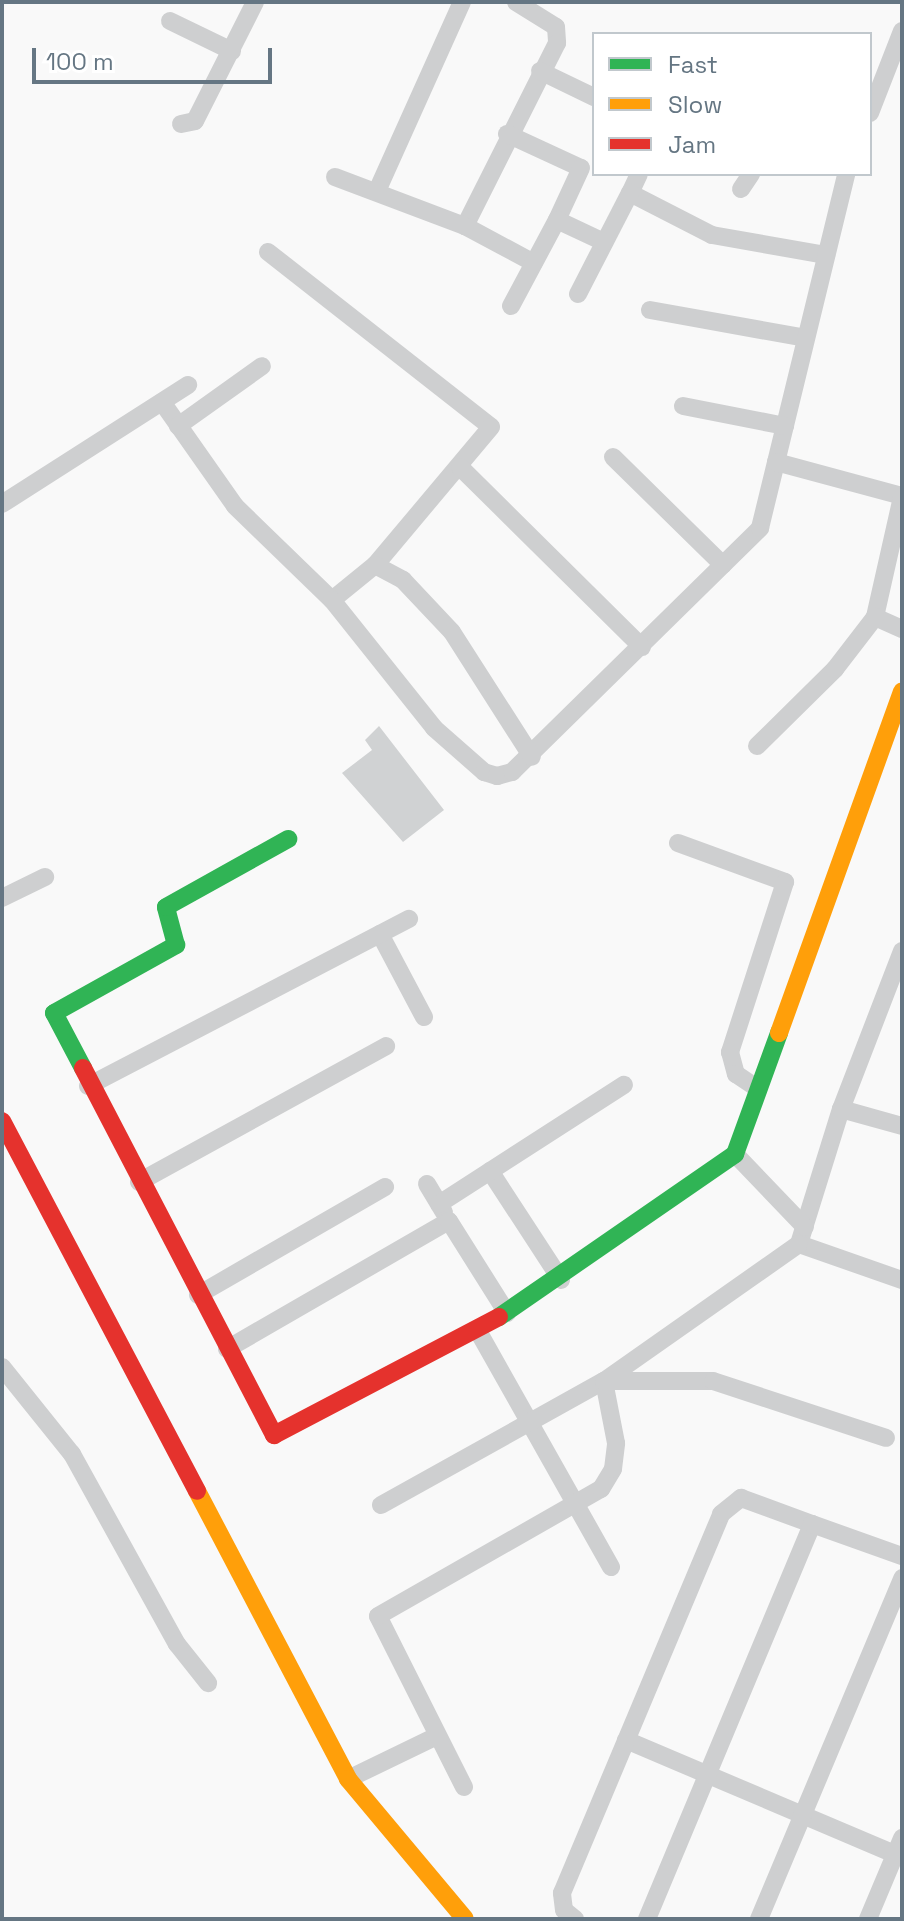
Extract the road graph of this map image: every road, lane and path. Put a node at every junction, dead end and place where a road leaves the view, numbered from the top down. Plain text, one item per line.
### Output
1 (255, 2) edge
2 (462, 2) edge
3 (516, 2) edge
4 (170, 21) dead end
5 (902, 31) edge
6 (232, 51) junction
7 (540, 71) junction
8 (592, 96) edge
9 (872, 108) edge
10 (181, 124) dead end
11 (507, 134) junction
12 (638, 176) edge
13 (846, 176) edge
14 (335, 177) dead end
15 (377, 191) junction
16 (630, 193) junction
17 (557, 220) junction
18 (465, 226) junction
19 (604, 242) junction
20 (268, 252) dead end
21 (826, 255) junction
22 (534, 263) junction
23 (578, 294) dead end
24 (511, 306) dead end
25 (650, 310) dead end
26 (806, 338) junction
27 (262, 366) dead end
28 (188, 385) dead end
29 (162, 402) junction
30 (683, 406) dead end
31 (178, 426) junction
32 (785, 426) junction
33 (613, 457) dead end
34 (776, 462) junction
35 (460, 467) junction
36 (902, 496) edge
37 (2, 504) edge
38 (375, 565) junction
39 (723, 565) junction
40 (332, 600) junction
41 (875, 617) junction
42 (902, 629) edge
43 (642, 647) junction
44 (902, 691) edge
45 (757, 746) dead end
46 (532, 757) junction
47 (288, 839) dead end
48 (678, 843) dead end
49 (45, 877) dead end
50 (2, 898) edge
51 (409, 919) dead end
52 (380, 934) junction
53 (902, 951) edge
54 (424, 1017) dead end
55 (386, 1046) dead end
56 (624, 1085) dead end
57 (88, 1086) junction
58 (758, 1089) junction
59 (841, 1109) junction
60 (2, 1121) edge
61 (902, 1126) edge
62 (735, 1154) junction
63 (490, 1171) junction
64 (139, 1182) junction
65 (427, 1184) dead end
66 (385, 1187) dead end
67 (439, 1204) junction
68 (449, 1221) junction
69 (802, 1236) junction
70 (561, 1280) junction
71 (902, 1280) edge
72 (198, 1295) junction
73 (507, 1313) junction
74 (478, 1331) junction
75 (227, 1349) junction
76 (2, 1367) edge
77 (604, 1381) junction
78 (528, 1424) junction
79 (886, 1438) dead end
80 (381, 1505) dead end
81 (575, 1506) junction
82 (812, 1524) junction
83 (902, 1556) edge
84 (611, 1567) dead end
85 (902, 1578) edge
86 (208, 1683) dead end
87 (437, 1736) junction
88 (626, 1740) junction
89 (709, 1773) junction
90 (348, 1779) junction
91 (464, 1787) dead end
92 (803, 1814) junction
93 (899, 1846) edge
94 (457, 1917) edge
95 (575, 1919) edge
96 (647, 1919) edge
97 (759, 1919) edge
98 (868, 1919) edge

1 - 6 street
2 - 15 street
3 - 7 street
4 - 6 street
5 - 9 street
6 - 10 street
7 - 8 street
7 - 11 street
11 - 17 street
11 - 18 street
12 - 16 street
13 - 21 street
14 - 15 street
15 - 18 street
16 - 19 street
16 - 21 street
17 - 19 street
17 - 22 street
18 - 22 street
19 - 23 street
20 - 35 street
21 - 26 street
22 - 24 street
25 - 26 street
26 - 32 street
27 - 31 street
28 - 29 street
29 - 31 street
29 - 37 street
30 - 32 street
31 - 40 street
32 - 34 street
33 - 39 street
34 - 36 street
34 - 39 street
35 - 38 street
35 - 43 street
36 - 41 street
38 - 40 street
38 - 46 street
39 - 43 street
40 - 46 street
41 - 42 street
41 - 45 street
43 - 46 street
44 - 58 street
47 - 57 street
48 - 58 street
49 - 50 street
51 - 52 street
52 - 54 street
52 - 57 street
53 - 59 street
55 - 64 street
56 - 63 street
57 - 64 street
58 - 62 street
59 - 61 street
59 - 69 street
60 - 90 street
62 - 69 street
62 - 70 street
63 - 67 street
63 - 70 street
64 - 72 street
65 - 67 street
66 - 72 street
67 - 68 street
68 - 73 street
68 - 75 street
69 - 71 street
69 - 77 street
70 - 73 street
72 - 75 street
73 - 74 street
74 - 75 street
74 - 78 street
76 - 86 street
77 - 78 street
77 - 79 street
77 - 81 street
78 - 80 street
78 - 81 street
81 - 84 street
81 - 87 street
82 - 83 street
82 - 88 street
82 - 89 street
85 - 92 street
87 - 90 street
87 - 91 street
88 - 89 street
88 - 95 street
89 - 92 street
89 - 96 street
90 - 94 street
92 - 93 street
92 - 97 street
93 - 98 street

